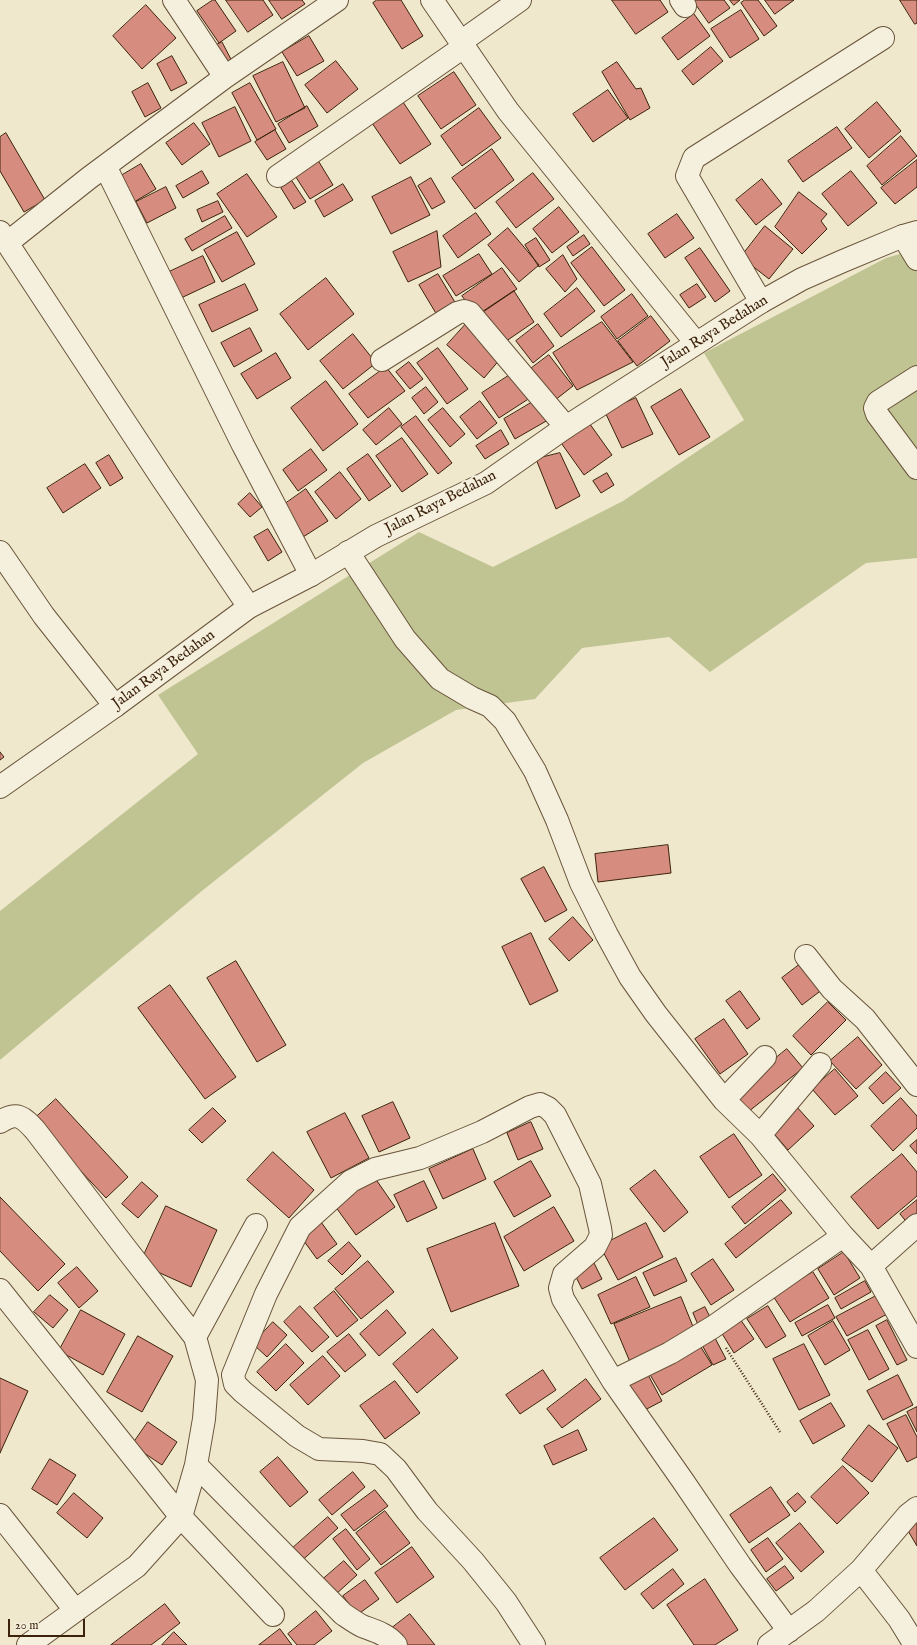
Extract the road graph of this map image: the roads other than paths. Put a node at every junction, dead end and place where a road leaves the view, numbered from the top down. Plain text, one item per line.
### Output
1 (174, 0) edge
2 (337, 0) edge
3 (432, 0) edge
4 (520, 0) edge
5 (883, 38) dead end
6 (463, 44) junction
7 (225, 77) junction
8 (105, 166) junction
9 (278, 176) dead end
10 (910, 234) edge
11 (4, 237) edge
12 (917, 259) edge
13 (761, 302) junction
14 (696, 343) junction
15 (382, 360) dead end
16 (917, 378) edge
17 (566, 427) junction
18 (917, 468) edge
19 (0, 552) edge
20 (348, 552) junction
21 (311, 575) junction
22 (249, 607) junction
23 (115, 706) junction
24 (0, 787) edge
25 (806, 956) dead end
26 (765, 1057) dead end
27 (820, 1064) dead end
28 (917, 1086) edge
29 (724, 1100) junction
30 (0, 1122) edge
31 (760, 1135) junction
32 (256, 1225) dead end
33 (917, 1225) edge
34 (843, 1236) junction
35 (871, 1266) junction
36 (0, 1290) edge
37 (195, 1337) junction
38 (917, 1347) edge
39 (613, 1381) junction
40 (196, 1465) junction
41 (917, 1508) edge
42 (0, 1514) edge
43 (181, 1517) junction
44 (861, 1570) junction
45 (76, 1610) junction
46 (273, 1615) dead end
47 (789, 1631) junction
48 (28, 1645) edge
49 (396, 1645) edge
50 (534, 1645) edge
51 (769, 1645) edge
52 (915, 1645) edge

1 - 7 street
2 - 7 street
3 - 6 street
4 - 6 street
5 - 13 street
6 - 9 street
6 - 14 street
7 - 8 street
8 - 11 street
8 - 21 street
10 - 12 street
10 - 13 street, Jalan Raya Bedahan
11 - 22 street
13 - 14 street, Jalan Raya Bedahan
14 - 17 street, Jalan Raya Bedahan
15 - 17 street
16 - 18 street
17 - 20 street, Jalan Raya Bedahan
19 - 23 street
20 - 21 street, Jalan Raya Bedahan
20 - 29 street
21 - 22 street, Jalan Raya Bedahan
22 - 23 street, Jalan Raya Bedahan
23 - 24 street, Jalan Raya Bedahan
25 - 28 street
26 - 29 street
27 - 31 street
29 - 31 street
30 - 37 street
31 - 34 street
32 - 37 street
33 - 35 street
34 - 35 street
34 - 39 street
35 - 38 street
36 - 43 street
37 - 40 street
39 - 47 street
39 - 50 street
40 - 43 street
40 - 49 street
41 - 44 street
42 - 45 street
43 - 45 street
43 - 46 street
44 - 47 street
44 - 52 street
45 - 48 street
47 - 51 street

